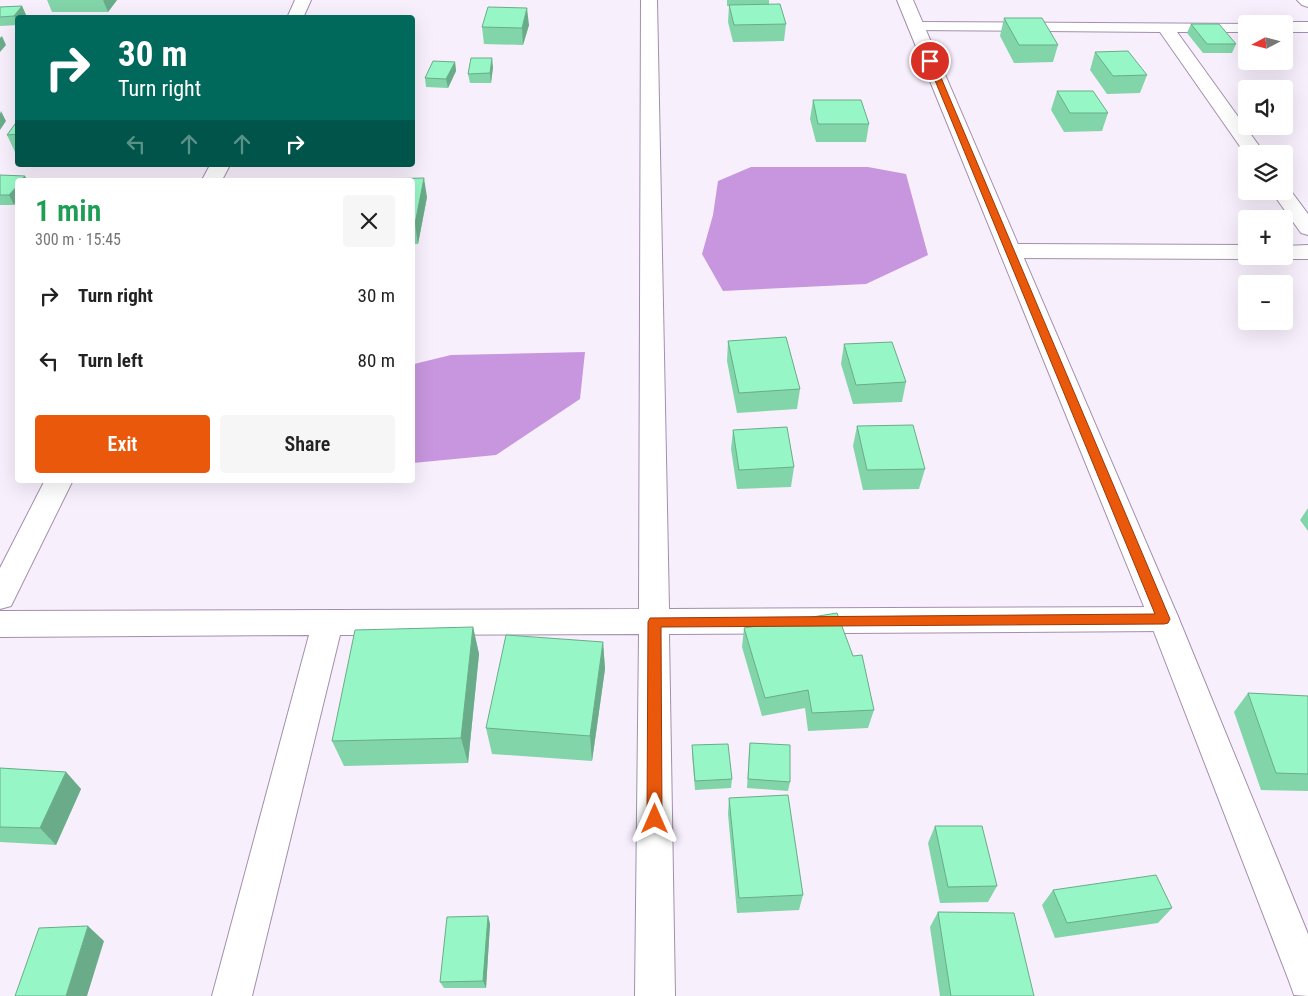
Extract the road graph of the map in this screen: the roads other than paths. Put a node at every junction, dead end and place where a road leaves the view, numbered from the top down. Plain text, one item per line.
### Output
1 (304, 0) edge
2 (649, 0) edge
3 (905, 0) edge
4 (296, 15) edge
5 (916, 27) junction
6 (1165, 27) junction
7 (1238, 27) edge
8 (1293, 27) edge
9 (1308, 27) edge
10 (1249, 145) edge
11 (1287, 200) edge
12 (1308, 229) edge
13 (1010, 251) junction
14 (1238, 252) edge
15 (1293, 252) edge
16 (1308, 252) edge
17 (57, 483) edge
18 (0, 597) edge
19 (1164, 619) junction
20 (654, 622) junction
21 (328, 623) junction
22 (0, 624) edge
23 (1306, 973) edge
24 (232, 996) edge
25 (655, 996) edge

1 - 4 street
2 - 20 street
3 - 5 street
5 - 6 street
5 - 13 street
6 - 7 street
6 - 10 street
8 - 9 street
11 - 12 street
13 - 14 street
13 - 19 street
15 - 16 street
17 - 18 street
19 - 20 street
19 - 23 street
20 - 21 street
20 - 25 street
21 - 22 street
21 - 24 street

